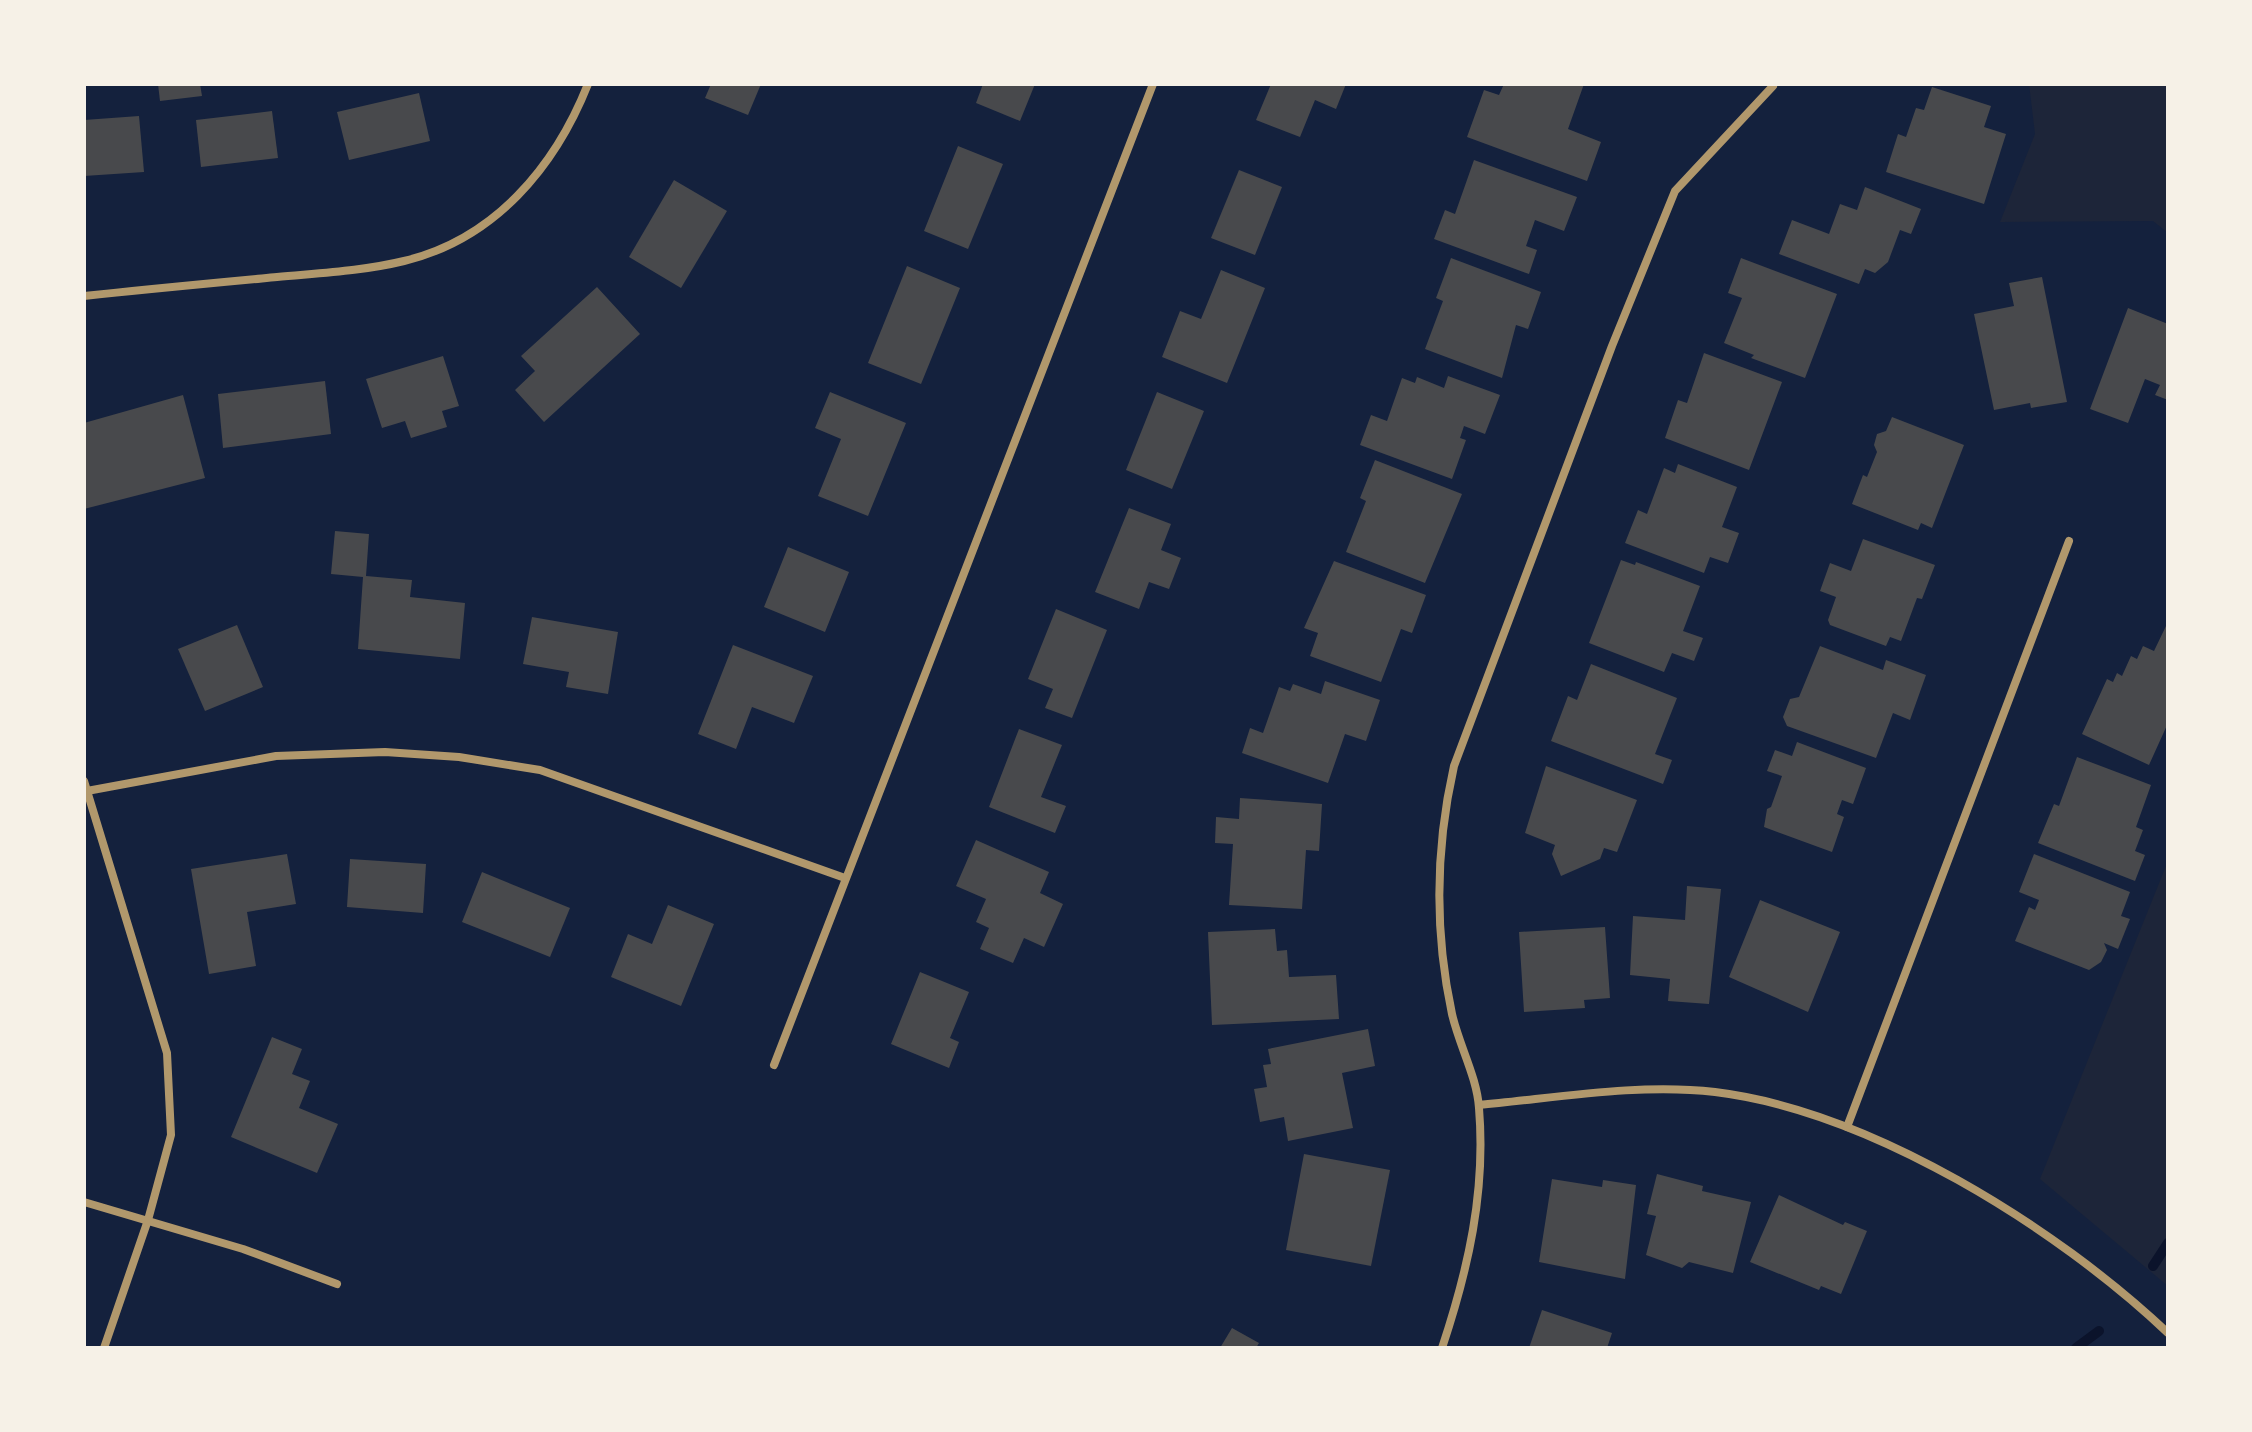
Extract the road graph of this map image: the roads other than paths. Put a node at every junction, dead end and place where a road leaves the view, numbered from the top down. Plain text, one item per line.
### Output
1 (588, 84) edge
2 (1153, 84) edge
3 (1773, 86) dead end
4 (84, 296) edge
5 (2069, 541) dead end
6 (84, 781) edge
7 (87, 791) junction
8 (845, 878) junction
9 (774, 1065) dead end
10 (1479, 1105) junction
11 (1847, 1127) junction
12 (84, 1202) edge
13 (148, 1220) junction
14 (337, 1284) dead end
15 (2168, 1333) edge
16 (104, 1348) edge
17 (1442, 1348) edge

1 - 4 street
2 - 8 street
3 - 10 street
5 - 11 street
6 - 7 street
7 - 8 street
7 - 13 street
8 - 9 street
10 - 11 street
10 - 17 street
11 - 15 street
12 - 13 street
13 - 14 street
13 - 16 street

